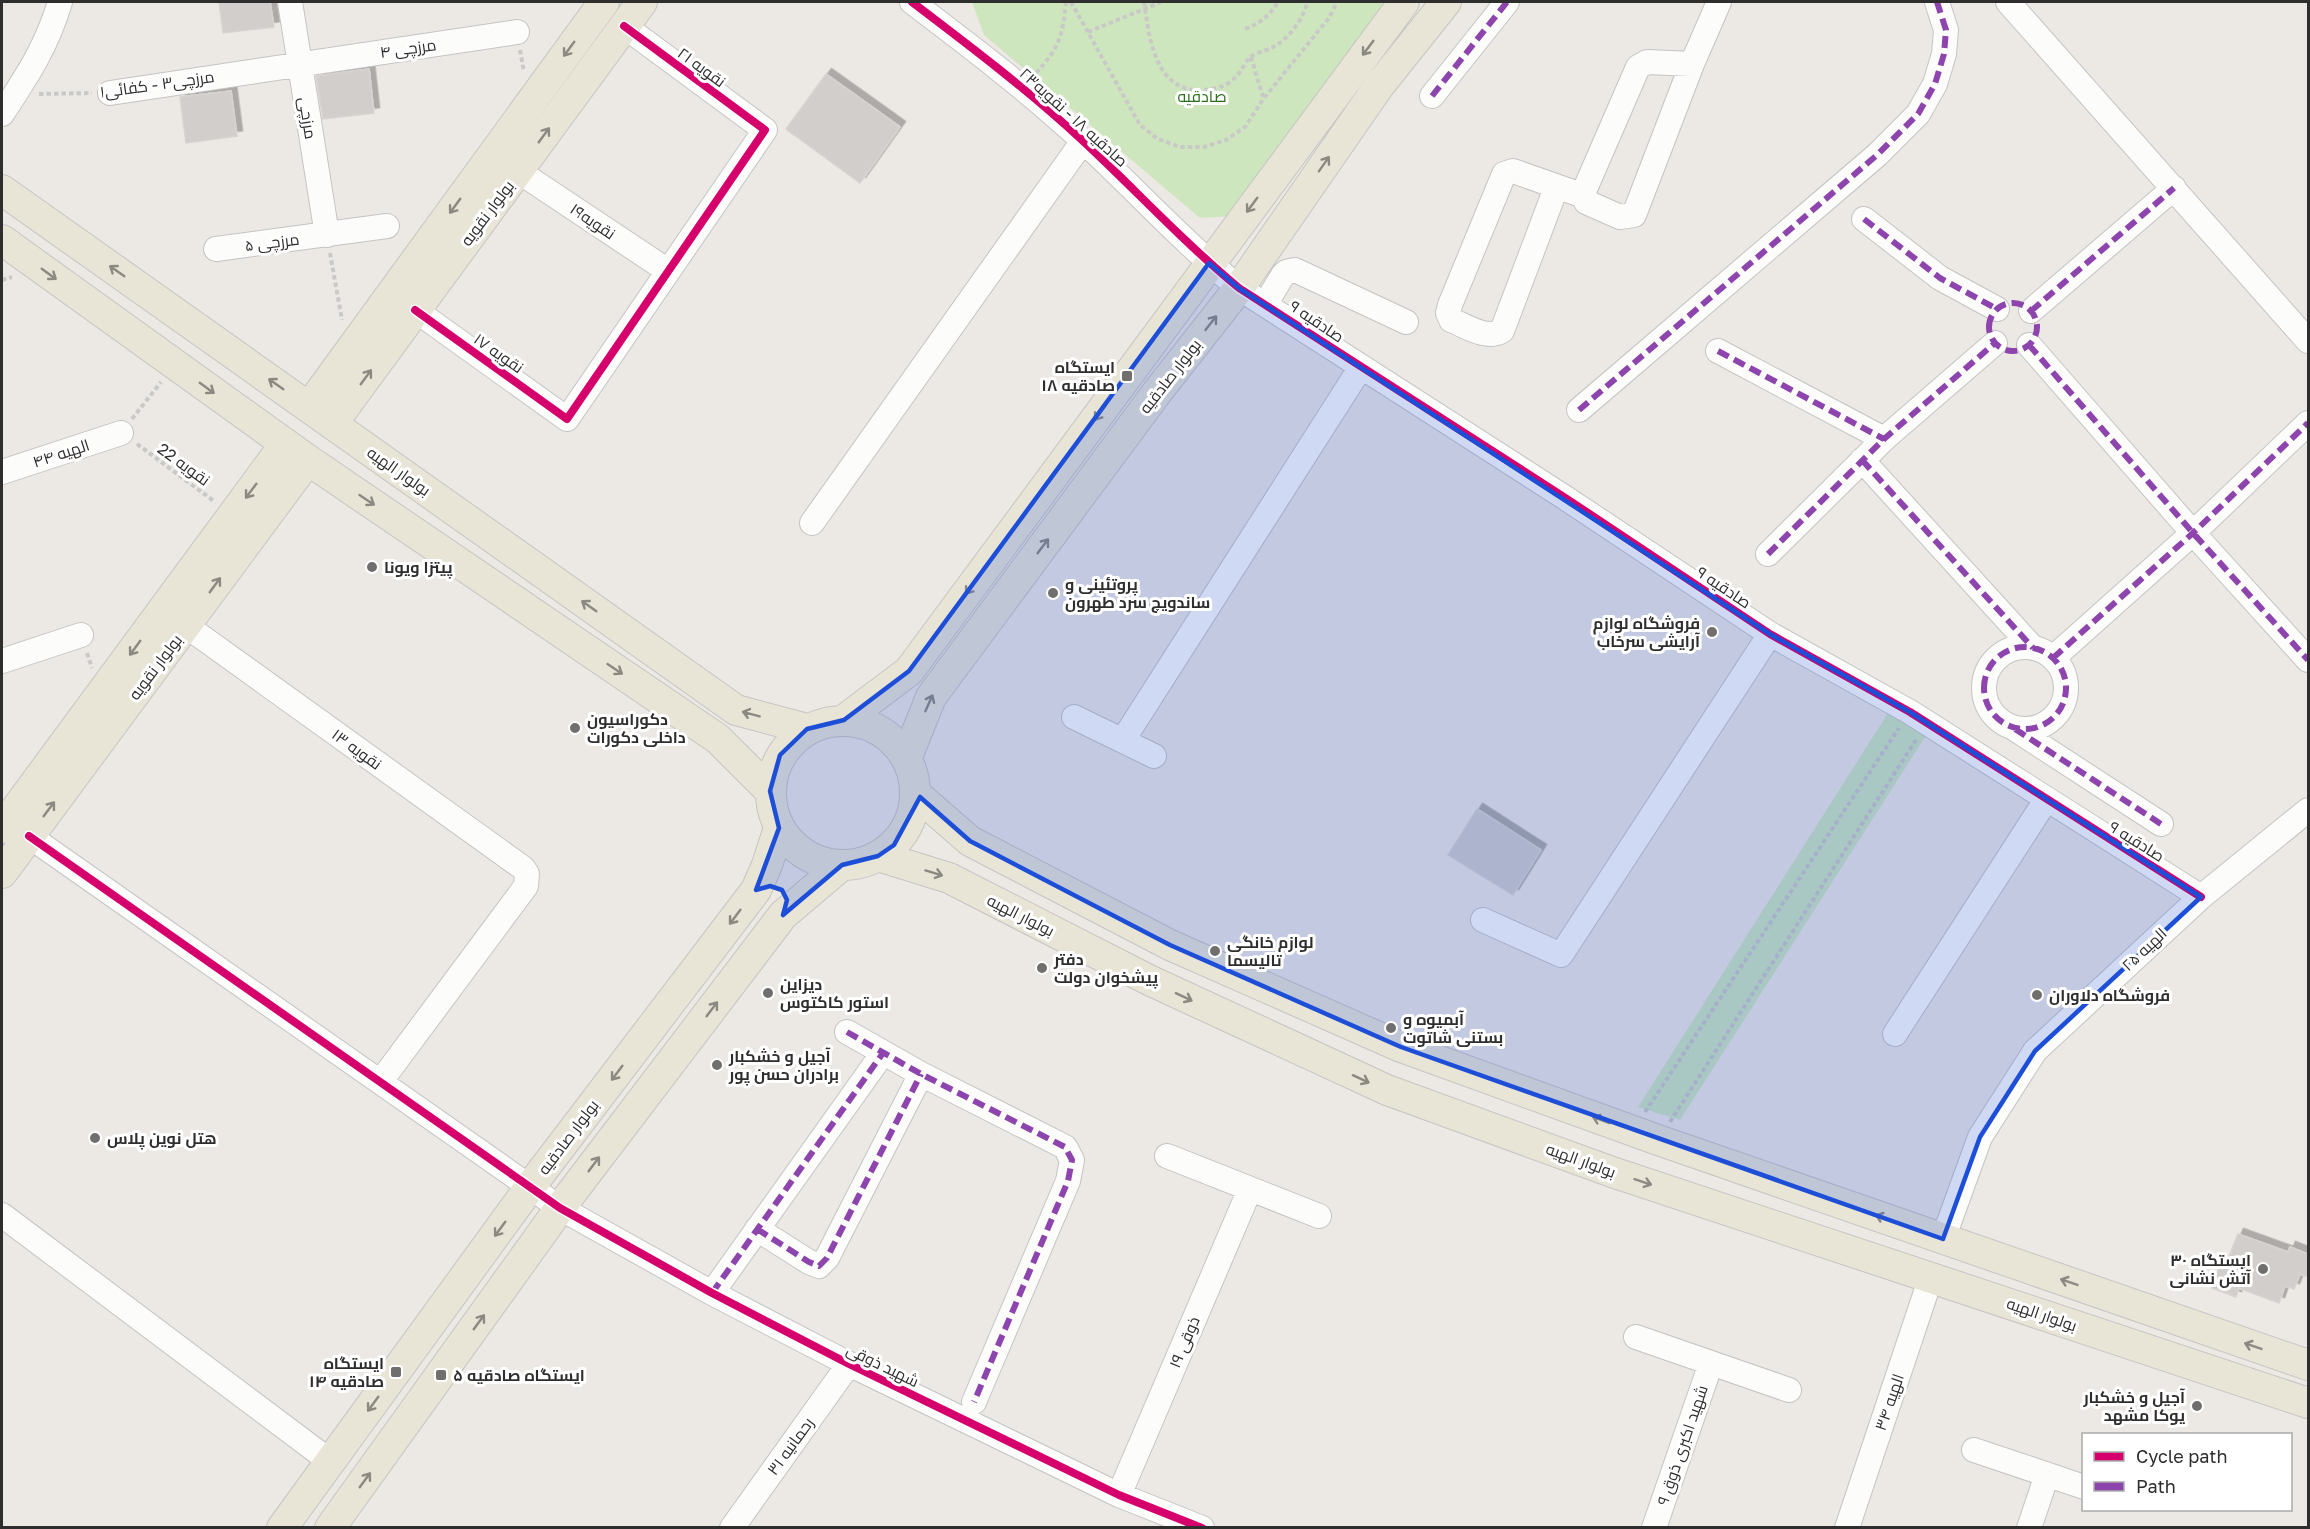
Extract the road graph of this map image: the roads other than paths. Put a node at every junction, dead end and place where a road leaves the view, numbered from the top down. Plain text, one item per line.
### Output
1 (60, 2) edge
2 (290, 2) edge
3 (604, 2) edge
4 (642, 2) edge
5 (912, 2) edge
6 (1404, 2) edge
7 (1446, 2) edge
8 (1507, 2) edge
9 (1719, 2) edge
10 (1937, 2) edge
11 (2008, 2) edge
12 (624, 26) junction
13 (517, 32) road end
14 (299, 64) junction
15 (1692, 64) junction
16 (110, 93) road end
17 (1432, 96) dead end
18 (8, 104) edge
19 (1083, 141) junction
20 (518, 171) junction
21 (1556, 188) junction
22 (2174, 188) junction
23 (2, 190) edge
24 (1584, 196) junction
25 (1864, 219) dead end
26 (387, 226) dead end
27 (327, 235) junction
28 (2, 240) edge
29 (216, 249) dead end
30 (1209, 263) junction
31 (668, 272) junction
32 (1239, 288) junction
33 (1266, 303) junction
34 (1997, 309) junction
35 (415, 310) junction
36 (2031, 311) junction
37 (1406, 322) dead end
38 (2308, 341) edge
39 (1995, 343) junction
40 (2029, 345) junction
41 (1718, 351) dead end
42 (1361, 367) junction
43 (1579, 410) dead end
44 (320, 416) junction
45 (2308, 423) edge
46 (121, 433) road end
47 (1884, 439) junction
48 (296, 452) junction
49 (1863, 460) junction
50 (2, 472) edge
51 (812, 523) dead end
52 (2193, 533) junction
53 (1768, 554) dead end
54 (185, 625) junction
55 (1770, 634) junction
56 (81, 635) dead end
57 (2043, 653) junction
58 (2308, 660) edge
59 (2, 661) edge
60 (1074, 717) dead end
61 (844, 720) junction
62 (807, 729) junction
63 (2015, 729) junction
64 (1123, 740) junction
65 (1154, 756) dead end
66 (907, 757) junction
67 (770, 792) junction
68 (916, 794) junction
69 (2046, 800) junction
70 (2308, 810) edge
71 (2161, 824) dead end
72 (779, 828) junction
73 (15, 832) edge
74 (878, 856) junction
75 (842, 865) junction
76 (2, 873) edge
77 (756, 890) junction
78 (2201, 897) junction
79 (783, 915) junction
80 (1483, 920) dead end
81 (848, 1032) dead end
82 (1895, 1034) dead end
83 (883, 1053) junction
84 (921, 1074) junction
85 (381, 1082) junction
86 (1167, 1156) dead end
87 (530, 1186) junction
88 (1250, 1189) junction
89 (560, 1208) junction
90 (2, 1215) edge
91 (1319, 1216) dead end
92 (757, 1229) junction
93 (1943, 1239) junction
94 (1931, 1277) junction
95 (712, 1293) junction
96 (1636, 1337) dead end
97 (1711, 1363) junction
98 (849, 1364) junction
99 (2308, 1365) edge
100 (1789, 1390) dead end
101 (974, 1402) dead end
102 (2308, 1403) edge
103 (1974, 1450) dead end
104 (331, 1462) junction
105 (2047, 1475) junction
106 (2082, 1486) edge
107 (1119, 1494) junction
108 (282, 1527) edge
109 (330, 1527) edge
110 (732, 1527) edge
111 (1202, 1527) edge
112 (1654, 1527) edge
113 (1847, 1527) edge
114 (2029, 1527) edge

1 - 18 street
2 - 14 street, مرزچی
3 -> 44 main road, بولوار نقویه
4 - 12 main road, بولوار نقویه
5 - 19 street, صادقیه ۱۸ - نقویه۲۳
6 -> 30 main road, بولوار صادقیه
32 -> 7 main road, بولوار صادقیه
8 - 17 street
9 - 15 street
10 - 43 street
11 - 22 street
20 -> 12 main road, بولوار نقویه
12 - 31 street, نقویه ۲۱
13 - 14 street, مرزچی ۴
14 - 16 street, مرزچی۳ - کفائی۱
14 - 27 street, مرزچی
15 - 24 street
15 - 24 street
19 - 30 street, صادقیه ۱۸ - نقویه۲۳
19 - 51 street
20 - 31 street, نقویه۱۹
20 - 35 main road, بولوار نقویه
21 - 21 street
21 - 24 street
22 - 36 street
22 - 38 street
44 -> 23 main road, بولوار الهیه
25 - 34 street
26 - 27 street, مرزچی ۵
27 - 29 street, مرزچی ۵
28 -> 48 main road
30 - 32 street, صادقیه ۱۸ - نقویه۲۳
30 -> 61 main road, بولوار صادقیه
31 - 35 street, نقویه ۱۷
32 - 33 street, صادقیه ۹
66 -> 32 main road, بولوار صادقیه
33 - 37 street
33 - 42 street, صادقیه ۹
34 - 36 street
34 - 39 street
44 -> 35 main road, بولوار نقویه
36 - 40 street
39 - 40 street
39 - 47 street
40 - 52 street
41 - 47 street
42 - 55 street, صادقیه ۹
42 - 64 street
62 -> 44 main road, بولوار الهیه
45 - 52 street
46 - 50 street, الهیه ۴۴
47 - 49 street
54 -> 48 main road, بولوار نقویه
48 -> 67 main road
48 -> 73 main road, بولوار نقویه
49 - 53 street
49 - 57 street
52 - 57 street
52 - 58 street
73 -> 54 main road, بولوار نقویه
54 - 85 street, نقویه ۱۳
55 - 69 street, صادقیه ۹
55 - 80 street
56 - 59 street
57 - 63 street
57 - 63 street
60 - 64 street
61 - 62 main road
61 - 66 main road
62 - 67 main road
63 - 71 street
64 - 65 street
66 - 68 main road
67 - 72 main road
68 - 74 main road
93 -> 68 main road
69 - 78 street, صادقیه ۹
69 - 82 street
70 - 78 street, الهیه ۲۵
72 - 75 main road
72 - 77 main road, بولوار صادقیه
73 - 76 main road, بولوار نقویه
73 - 85 street, شهید ذوقی
74 - 75 main road
74 -> 94 main road, بولوار الهیه
75 - 79 main road
77 - 79 main road
77 -> 87 main road, بولوار صادقیه
78 - 93 street, الهیه ۲۵
89 -> 79 main road
81 - 83 street
83 - 84 street
83 - 92 street
84 - 92 street
84 - 101 street
85 - 87 street, شهید ذوقی
86 - 88 street
87 - 89 street, شهید ذوقی
87 -> 104 main road, بولوار صادقیه
88 - 91 street
88 - 107 street, ذوقی ۱۹
89 - 95 street, شهید ذوقی
109 -> 89 main road
90 - 104 street
92 - 95 street
93 - 94 main road
99 -> 93 main road
94 - 102 main road, بولوار الهیه
94 - 113 street, الهیه ۳۴
95 - 98 street, شهید ذوقی
96 - 97 street
97 - 100 street
97 - 112 street, شهید اکبری ذوق ۹
98 - 107 street, شهید ذوقی
98 - 110 street, رحمانیه ۳۱
103 - 105 street
104 - 108 main road, بولوار صادقیه
105 - 106 street
105 - 114 street
107 - 111 street, شهید ذوقی

